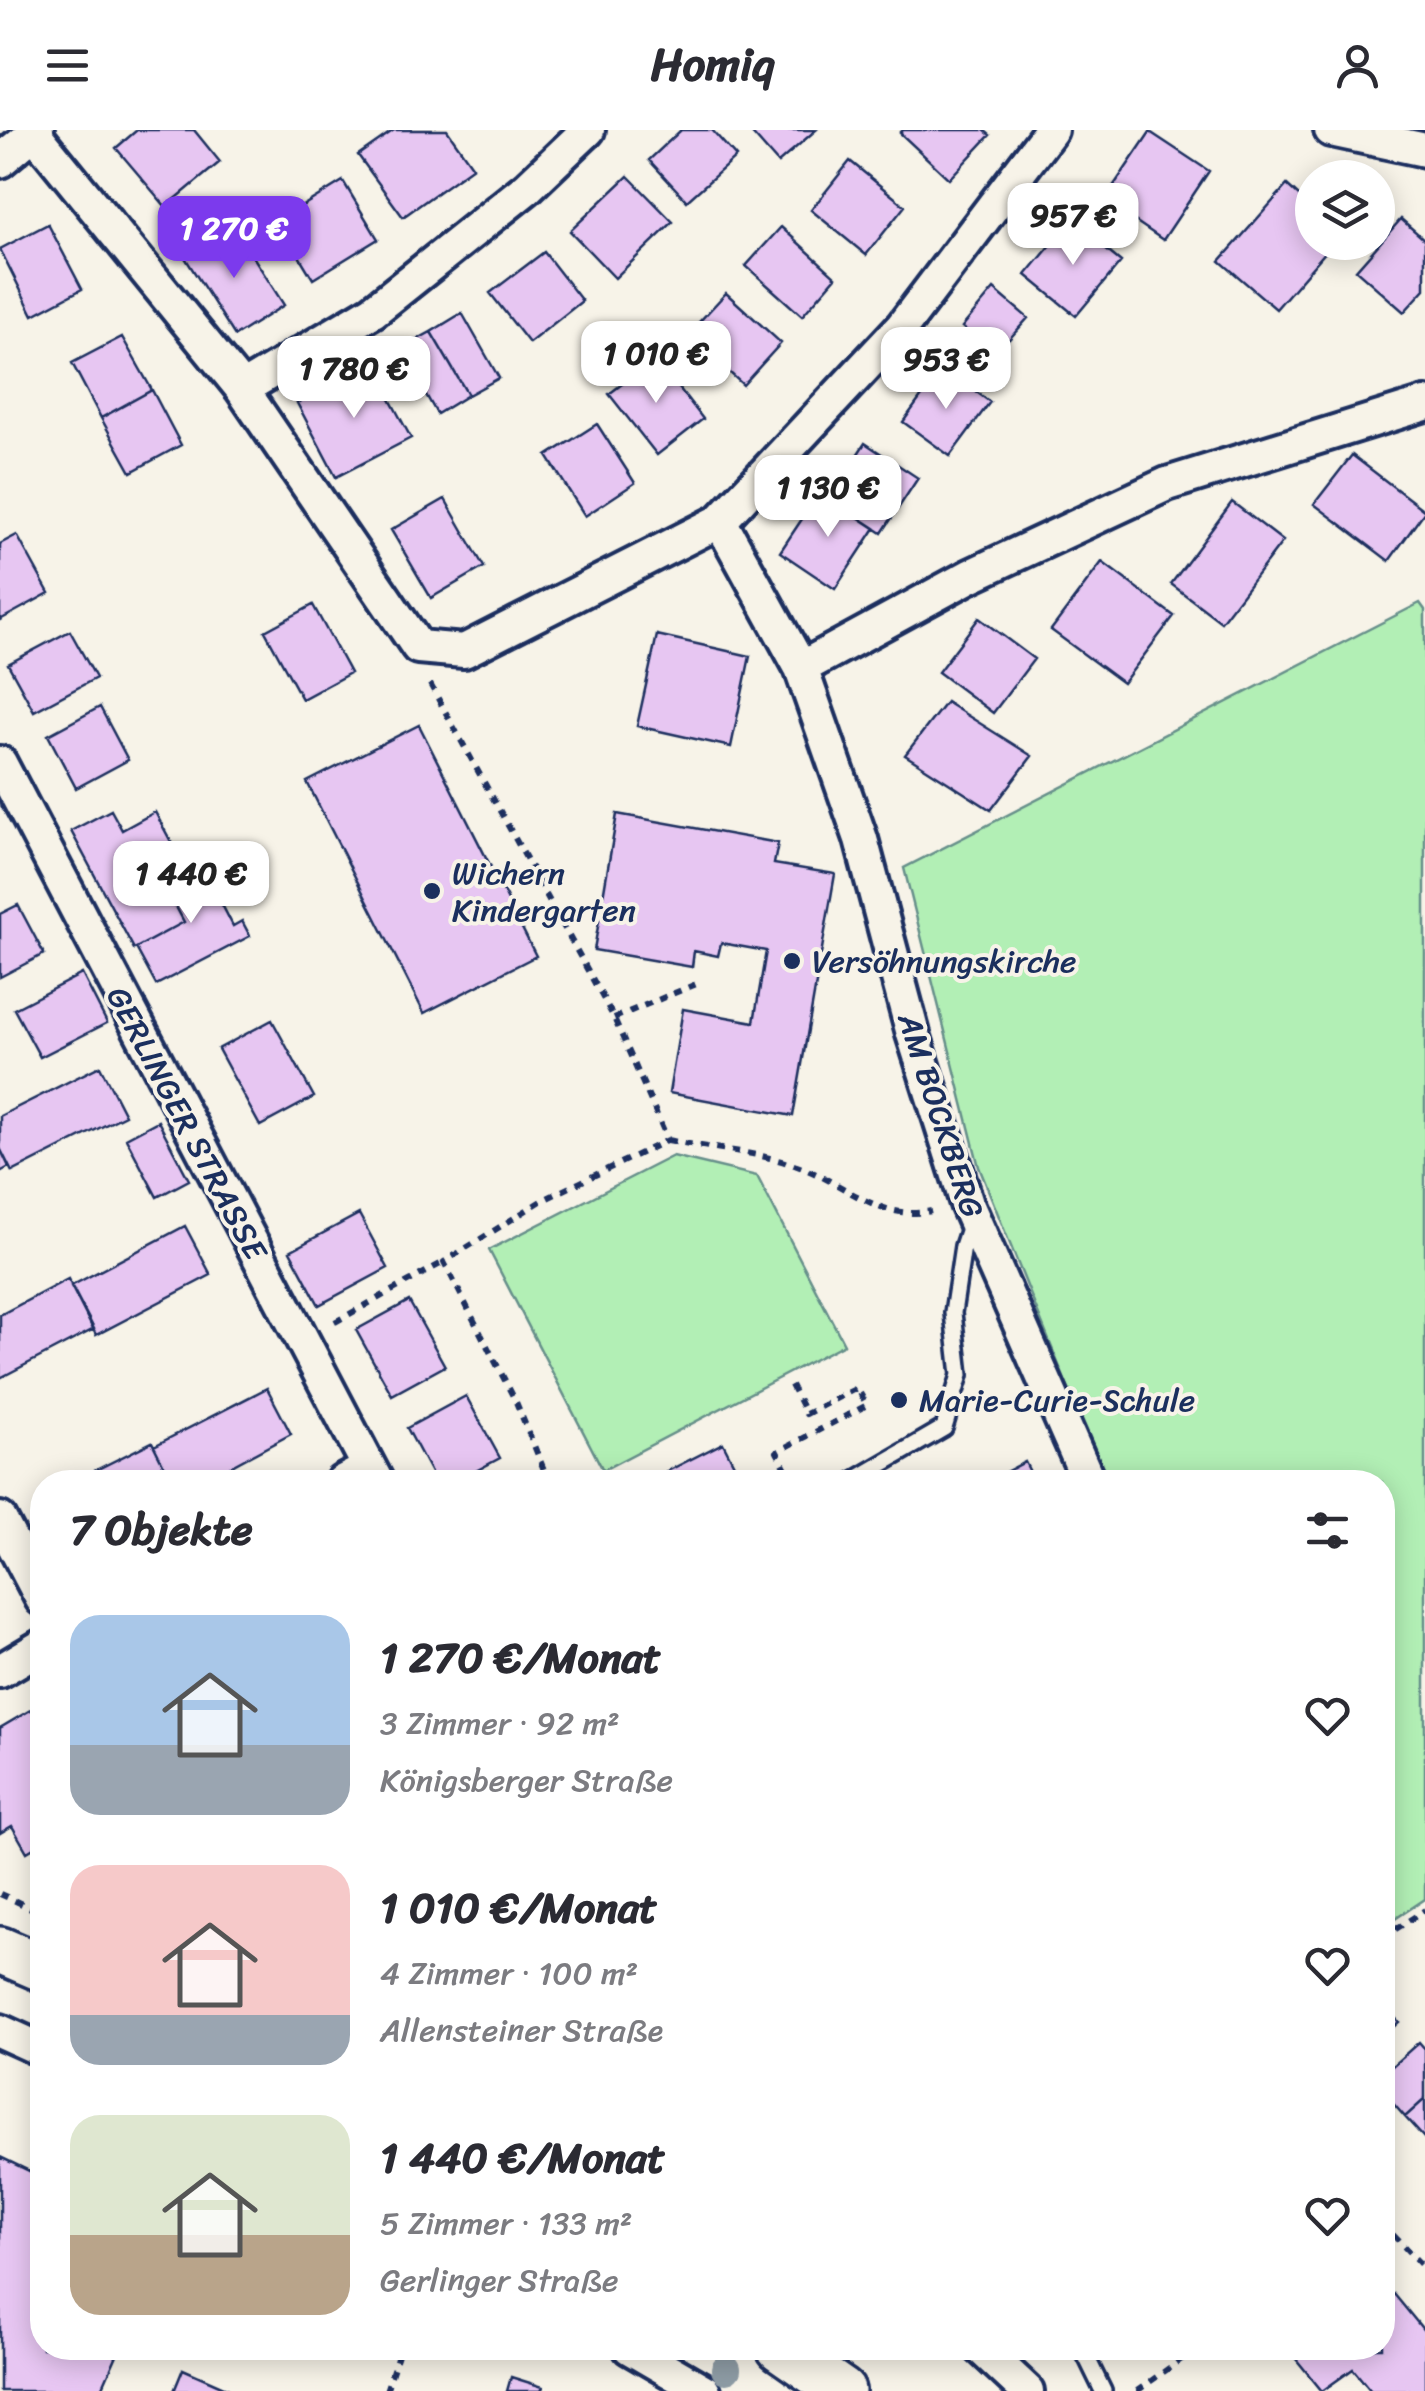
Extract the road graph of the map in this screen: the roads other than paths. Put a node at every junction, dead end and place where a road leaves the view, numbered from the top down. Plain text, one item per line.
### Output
1 (588, 130) edge
2 (1052, 130) edge
3 (1331, 130) edge
4 (36, 132) edge
5 (1425, 150) edge
6 (0, 161) edge
7 (242, 389) junction
8 (1425, 404) edge
9 (720, 521) junction
10 (801, 668) junction
11 (0, 763) edge
12 (970, 1211) junction
13 (360, 1470) edge
14 (872, 1470) edge
15 (1084, 1470) edge
16 (0, 1519) edge
17 (30, 1576) edge
18 (30, 1653) edge
19 (0, 1671) edge
20 (0, 1950) edge
21 (30, 1963) edge
22 (0, 2030) edge
23 (30, 2044) edge
24 (651, 2360) edge
25 (797, 2360) edge
26 (994, 2360) edge
27 (1088, 2360) edge
28 (704, 2391) edge
29 (842, 2391) edge
30 (1027, 2391) edge
31 (1103, 2391) edge

1 - 7 street
2 - 9 street
3 - 5 street
4 - 6 street
4 - 7 street
7 - 9 street
8 - 10 street
9 - 10 street, AM BOCKBERG
10 - 12 street, AM BOCKBERG
11 - 13 street, GERLINGER STRASSE
12 - 14 lane
12 - 15 street, AM BOCKBERG
16 - 17 street
18 - 19 street
20 - 21 main road
22 - 23 street
24 - 28 street
25 - 29 main road
26 - 30 street
27 - 31 lane

